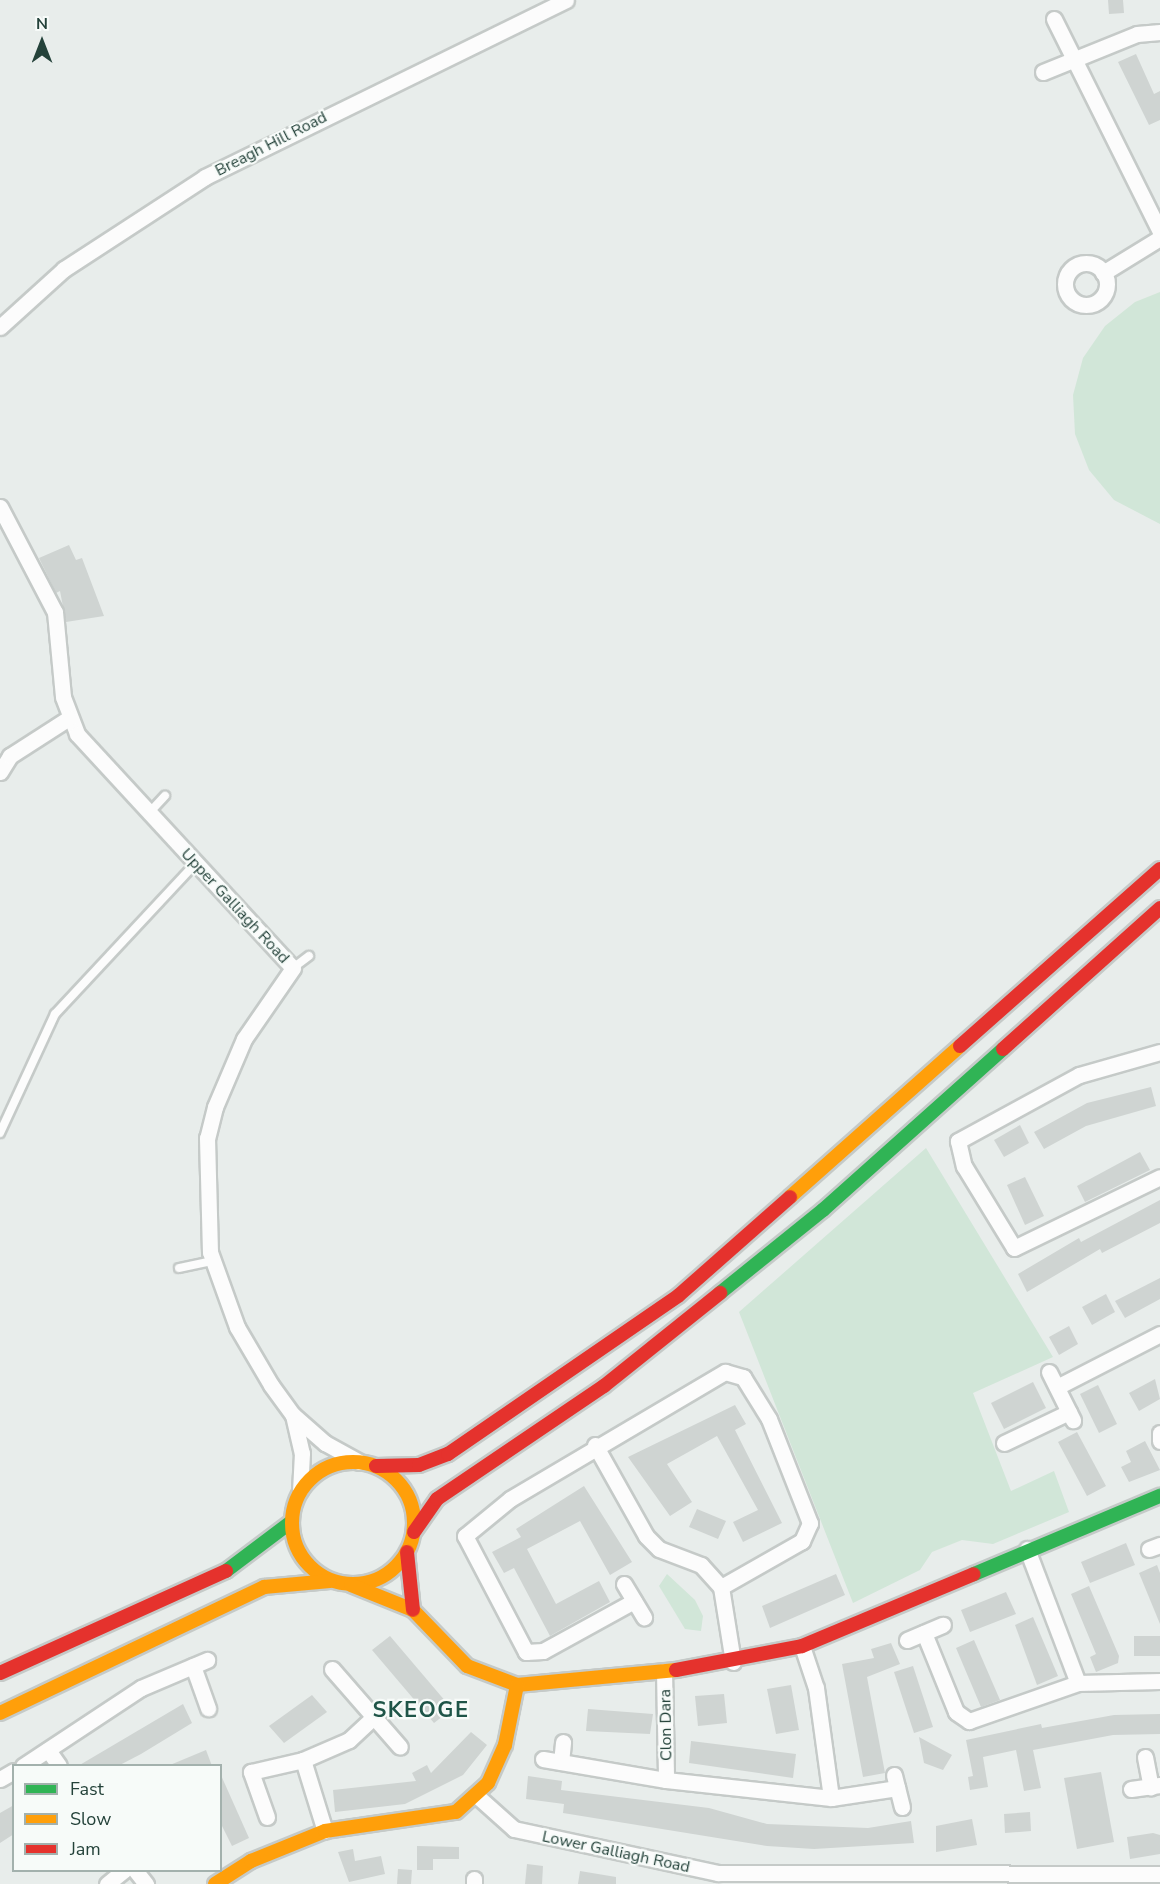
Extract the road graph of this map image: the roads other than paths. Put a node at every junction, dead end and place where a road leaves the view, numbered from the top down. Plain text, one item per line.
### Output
1 (567, 0) edge
2 (1054, 19) dead end
3 (1160, 32) edge
4 (1072, 58) junction
5 (1043, 72) dead end
6 (1160, 232) edge
7 (1160, 238) edge
8 (1103, 273) dead end
9 (0, 327) edge
10 (0, 507) edge
11 (69, 718) junction
12 (0, 772) edge
13 (165, 796) dead end
14 (147, 815) junction
15 (195, 864) junction
16 (1160, 869) edge
17 (1160, 908) edge
18 (309, 956) dead end
19 (293, 968) junction
20 (1160, 1052) edge
21 (0, 1133) edge
22 (1160, 1177) edge
23 (212, 1261) junction
24 (179, 1268) dead end
25 (1160, 1334) edge
26 (1048, 1372) dead end
27 (1057, 1387) junction
28 (293, 1415) junction
29 (1160, 1433) edge
30 (1160, 1442) edge
31 (1004, 1443) dead end
32 (596, 1445) junction
33 (359, 1462) junction
34 (376, 1466) junction
35 (300, 1490) junction
36 (1160, 1496) edge
37 (291, 1522) junction
38 (414, 1532) junction
39 (1027, 1549) junction
40 (407, 1552) junction
41 (330, 1581) junction
42 (624, 1584) dead end
43 (351, 1585) junction
44 (721, 1587) junction
45 (634, 1601) junction
46 (413, 1610) junction
47 (644, 1617) dead end
48 (943, 1625) dead end
49 (924, 1633) junction
50 (907, 1640) dead end
51 (802, 1646) junction
52 (734, 1662) junction
53 (332, 1669) dead end
54 (664, 1671) junction
55 (0, 1673) edge
56 (1160, 1681) edge
57 (1078, 1683) junction
58 (517, 1686) junction
59 (208, 1708) dead end
60 (0, 1713) edge
61 (375, 1716) junction
62 (563, 1742) dead end
63 (400, 1747) dead end
64 (48, 1750) junction
65 (1145, 1757) dead end
66 (543, 1759) dead end
67 (303, 1760) junction
68 (561, 1762) junction
69 (26, 1764) edge
70 (58, 1764) edge
71 (666, 1780) junction
72 (1155, 1786) edge
73 (1131, 1790) dead end
74 (476, 1795) junction
75 (831, 1798) junction
76 (902, 1807) dead end
77 (267, 1817) dead end
78 (325, 1831) junction
79 (122, 1872) edge
80 (137, 1872) edge
81 (1160, 1874) edge
82 (107, 1884) edge
83 (146, 1884) edge
84 (215, 1884) edge

1 - 9 street, Breagh Hill Road
2 - 4 street
3 - 4 street
4 - 5 street
4 - 6 street
7 - 8 street
10 - 11 street, Upper Galliagh Road
11 - 12 street
11 - 14 street, Upper Galliagh Road
13 - 14 lane
14 - 15 street, Upper Galliagh Road
15 - 19 street, Upper Galliagh Road
15 - 21 lane
16 - 34 main road
17 - 38 main road
18 - 19 lane
19 - 23 street, Upper Galliagh Road
20 - 22 street
23 - 24 lane
23 - 28 street, Upper Galliagh Road
25 - 27 street
26 - 27 street
27 - 31 street
28 - 33 street, Upper Galliagh Road
28 - 35 street, Upper Galliagh Road
29 - 30 street
32 - 44 street
32 - 44 street
32 - 45 street
33 - 34 main road
33 - 35 main road
34 - 38 main road
35 - 37 main road
36 - 39 main road
37 - 41 main road
37 - 55 main road
38 - 40 main road
39 - 51 main road
39 - 57 street
40 - 43 main road
40 - 46 main road
41 - 43 main road
41 - 60 main road
42 - 45 street
43 - 46 main road
44 - 52 street
45 - 47 street
46 - 58 main road
48 - 49 street
49 - 50 street
49 - 57 street
51 - 52 main road
51 - 75 street
52 - 54 main road
53 - 61 street
54 - 58 main road
54 - 71 street, Clon Dara
56 - 57 street
58 - 74 main road
59 - 64 street
61 - 63 street
61 - 67 street
62 - 68 street
64 - 69 street
64 - 70 street
65 - 72 street
66 - 68 street
67 - 77 street
67 - 78 street
68 - 71 street
71 - 75 street
72 - 73 street
74 - 78 main road
74 - 81 street, Lower Galliagh Road
75 - 76 street
78 - 84 main road
79 - 82 street
80 - 83 street

